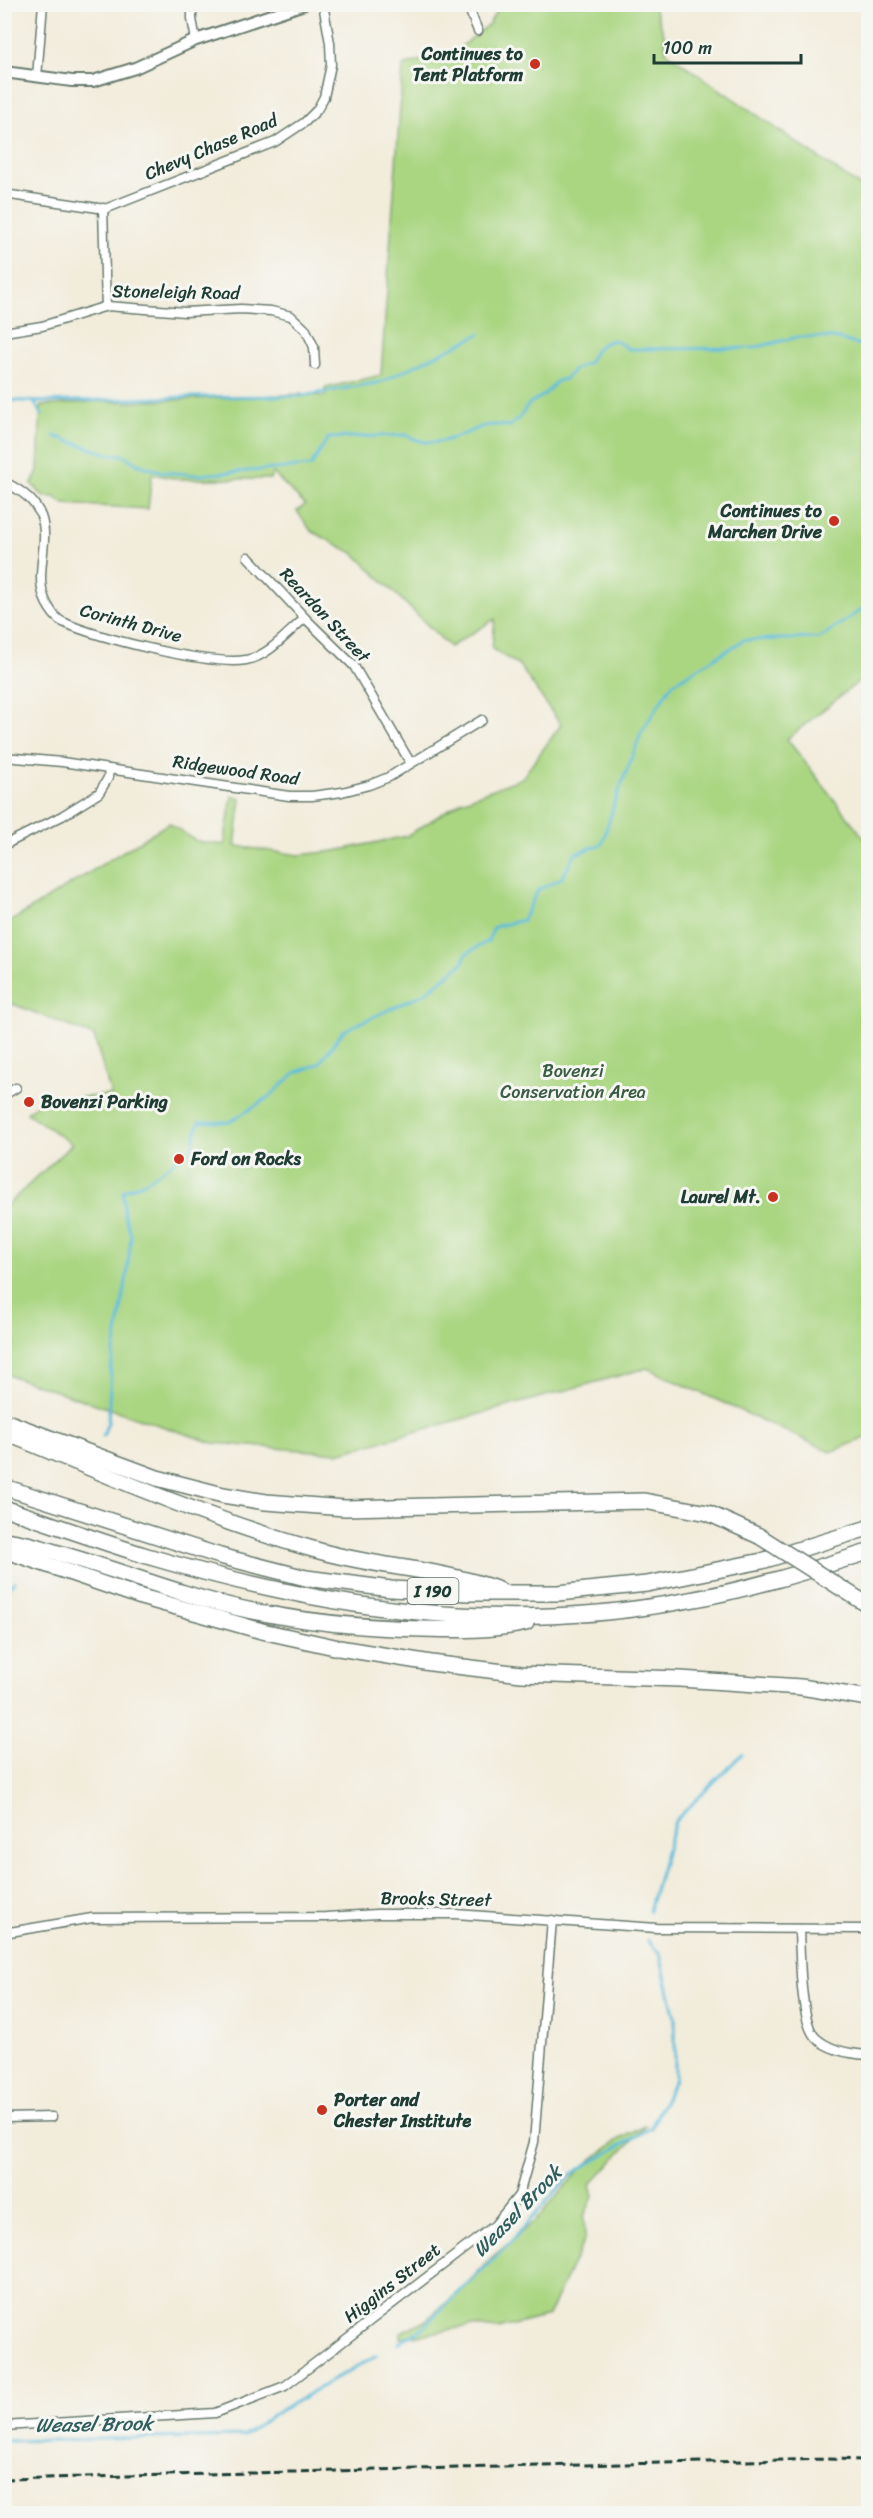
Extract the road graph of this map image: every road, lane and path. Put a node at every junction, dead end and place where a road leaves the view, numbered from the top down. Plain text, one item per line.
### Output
1 (43, 4) edge
2 (192, 4) edge
3 (304, 4) edge
4 (323, 4) edge
5 (467, 4) edge
6 (477, 31) dead end
7 (196, 40) junction
8 (4, 72) edge
9 (37, 77) junction
10 (4, 194) edge
11 (103, 208) junction
12 (106, 306) junction
13 (4, 332) edge
14 (315, 365) dead end
15 (4, 483) edge
16 (248, 557) dead end
17 (305, 618) junction
18 (482, 720) dead end
19 (4, 757) edge
20 (410, 762) junction
21 (109, 769) junction
22 (4, 845) edge
23 (16, 1088) dead end
24 (4, 1095) edge
25 (4, 1421) edge
26 (4, 1432) edge
27 (4, 1486) edge
28 (4, 1508) edge
29 (868, 1528) edge
30 (4, 1540) edge
31 (4, 1550) edge
32 (868, 1552) edge
33 (510, 1595) junction
34 (868, 1605) edge
35 (558, 1616) junction
36 (868, 1698) edge
37 (552, 1920) junction
38 (799, 1929) junction
39 (868, 1929) edge
40 (4, 1933) edge
41 (868, 2055) edge
42 (52, 2116) dead end
43 (4, 2118) edge
44 (4, 2426) edge

1 - 9 street
2 - 7 street
3 - 7 street
4 - 11 street, Chevy Chase Road
5 - 6 street
7 - 9 street
8 - 9 street
10 - 11 street, Chevy Chase Road
11 - 12 street
12 - 13 street, Stoneleigh Road
12 - 14 street, Stoneleigh Road
15 - 17 street, Corinth Drive
16 - 17 street, Reardon Street
17 - 20 street, Reardon Street
18 - 20 street, Ridgewood Road
19 - 21 street, Ridgewood Road
20 - 21 street, Ridgewood Road
21 - 22 street
23 - 24 street
25 - 34 highway, bridge
26 - 33 highway
27 - 33 highway, I 190
28 - 35 highway, I 190
29 - 33 highway, I 190
30 - 35 highway
31 - 36 highway
32 - 35 highway, I 190
37 - 38 street, Brooks Street
37 - 40 street, Brooks Street
37 - 44 street, Higgins Street
38 - 39 street, Brooks Street
38 - 41 street
42 - 43 street

